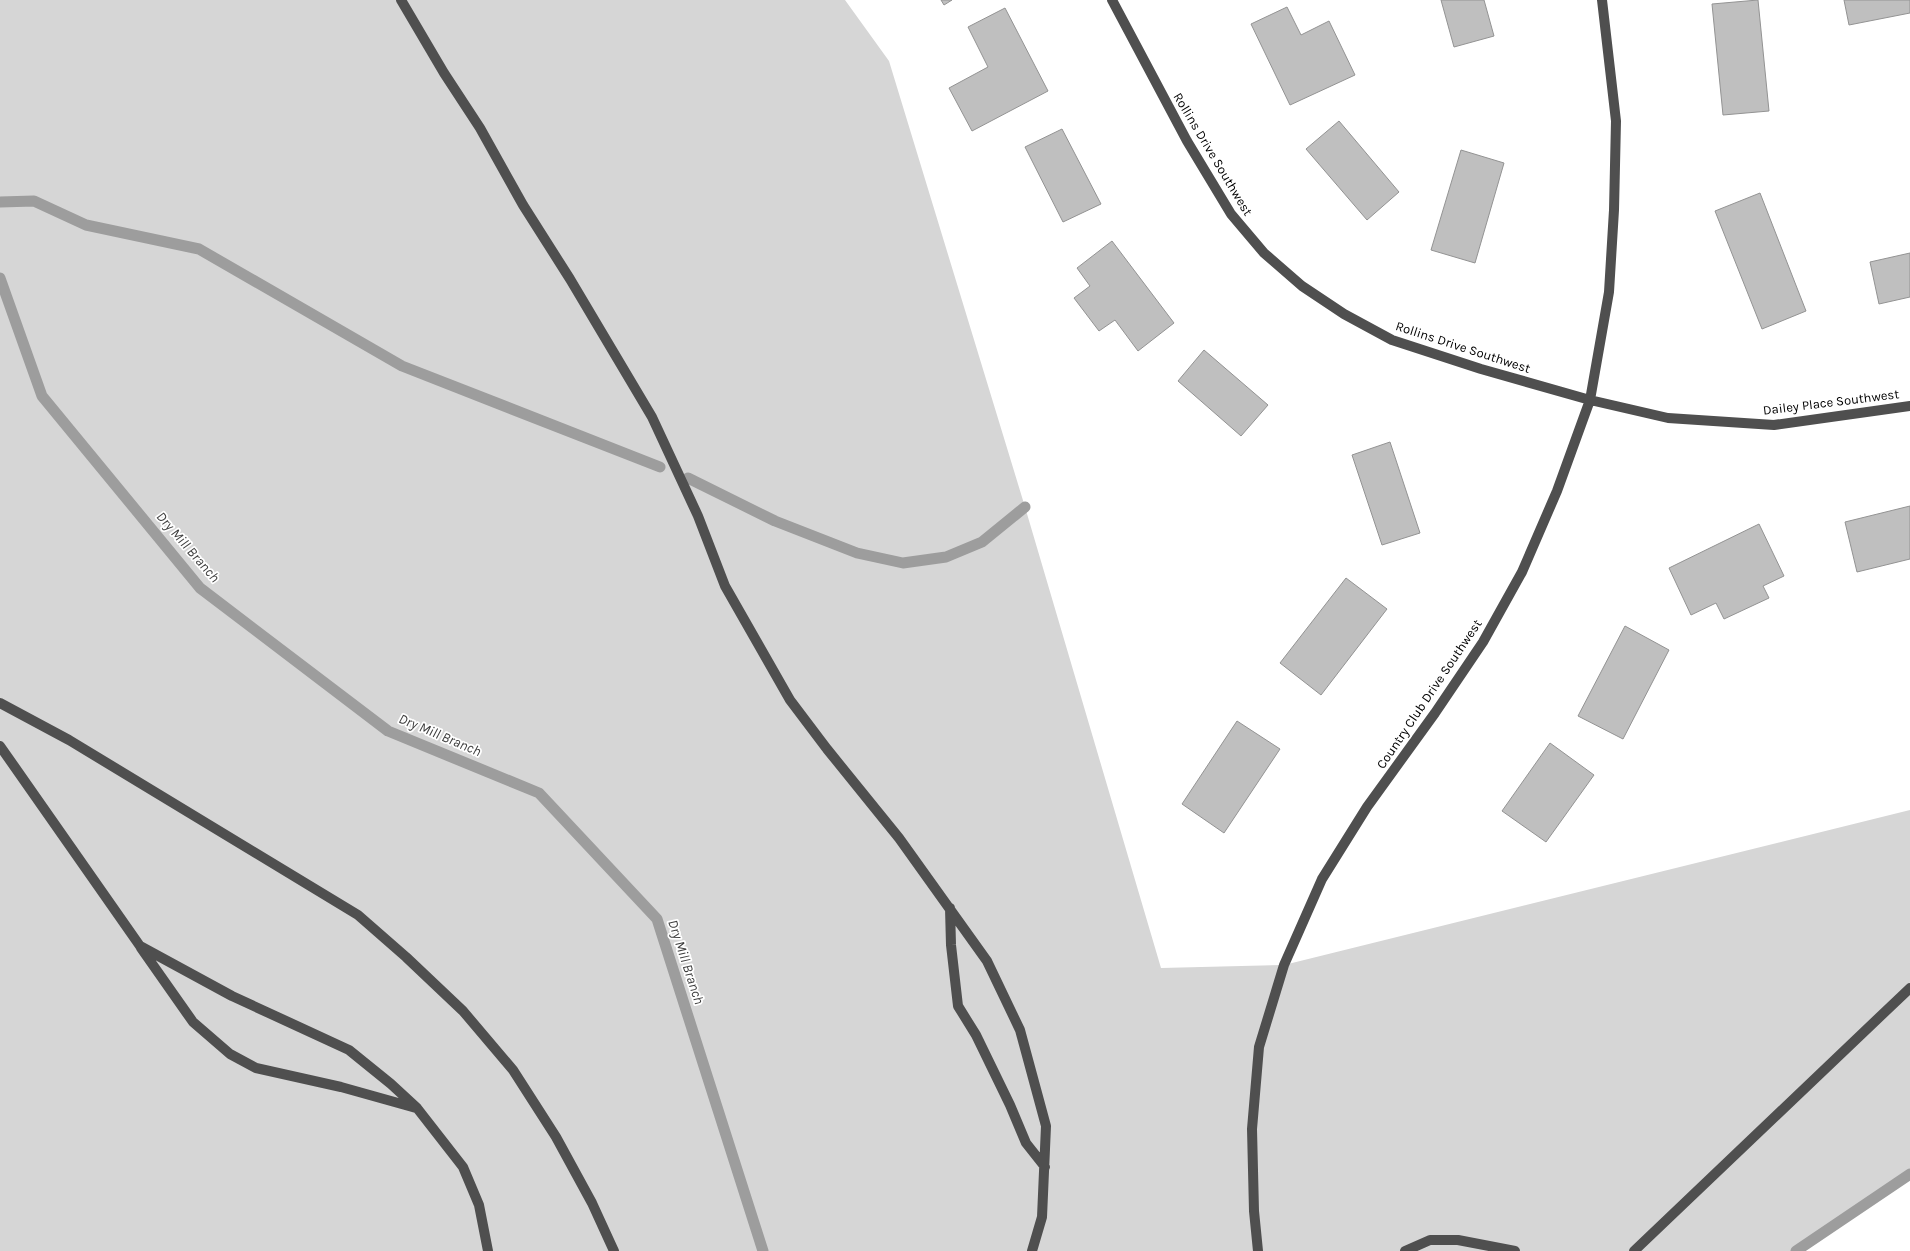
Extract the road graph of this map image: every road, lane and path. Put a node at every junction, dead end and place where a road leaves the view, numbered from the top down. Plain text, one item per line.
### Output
1 (401, 0) edge
2 (1112, 0) edge
3 (1602, 0) edge
4 (1590, 400) junction
5 (1910, 406) edge
6 (0, 703) edge
7 (0, 746) edge
8 (950, 908) junction
9 (140, 946) junction
10 (1910, 988) edge
11 (417, 1108) junction
12 (1045, 1167) junction
13 (488, 1251) edge
14 (614, 1251) edge
15 (1032, 1251) edge
16 (1258, 1251) edge
17 (1405, 1251) edge
18 (1515, 1251) edge
19 (1634, 1251) edge

1 - 8 street
2 - 4 street, Rollins Drive Southwest
3 - 4 street, Country Club Drive Southwest
4 - 5 street, Dailey Place Southwest
4 - 16 street, Country Club Drive Southwest
6 - 14 street
7 - 9 street
8 - 12 street
8 - 12 street
9 - 11 street
9 - 11 street
10 - 19 street
11 - 13 street
12 - 15 street
17 - 18 street

